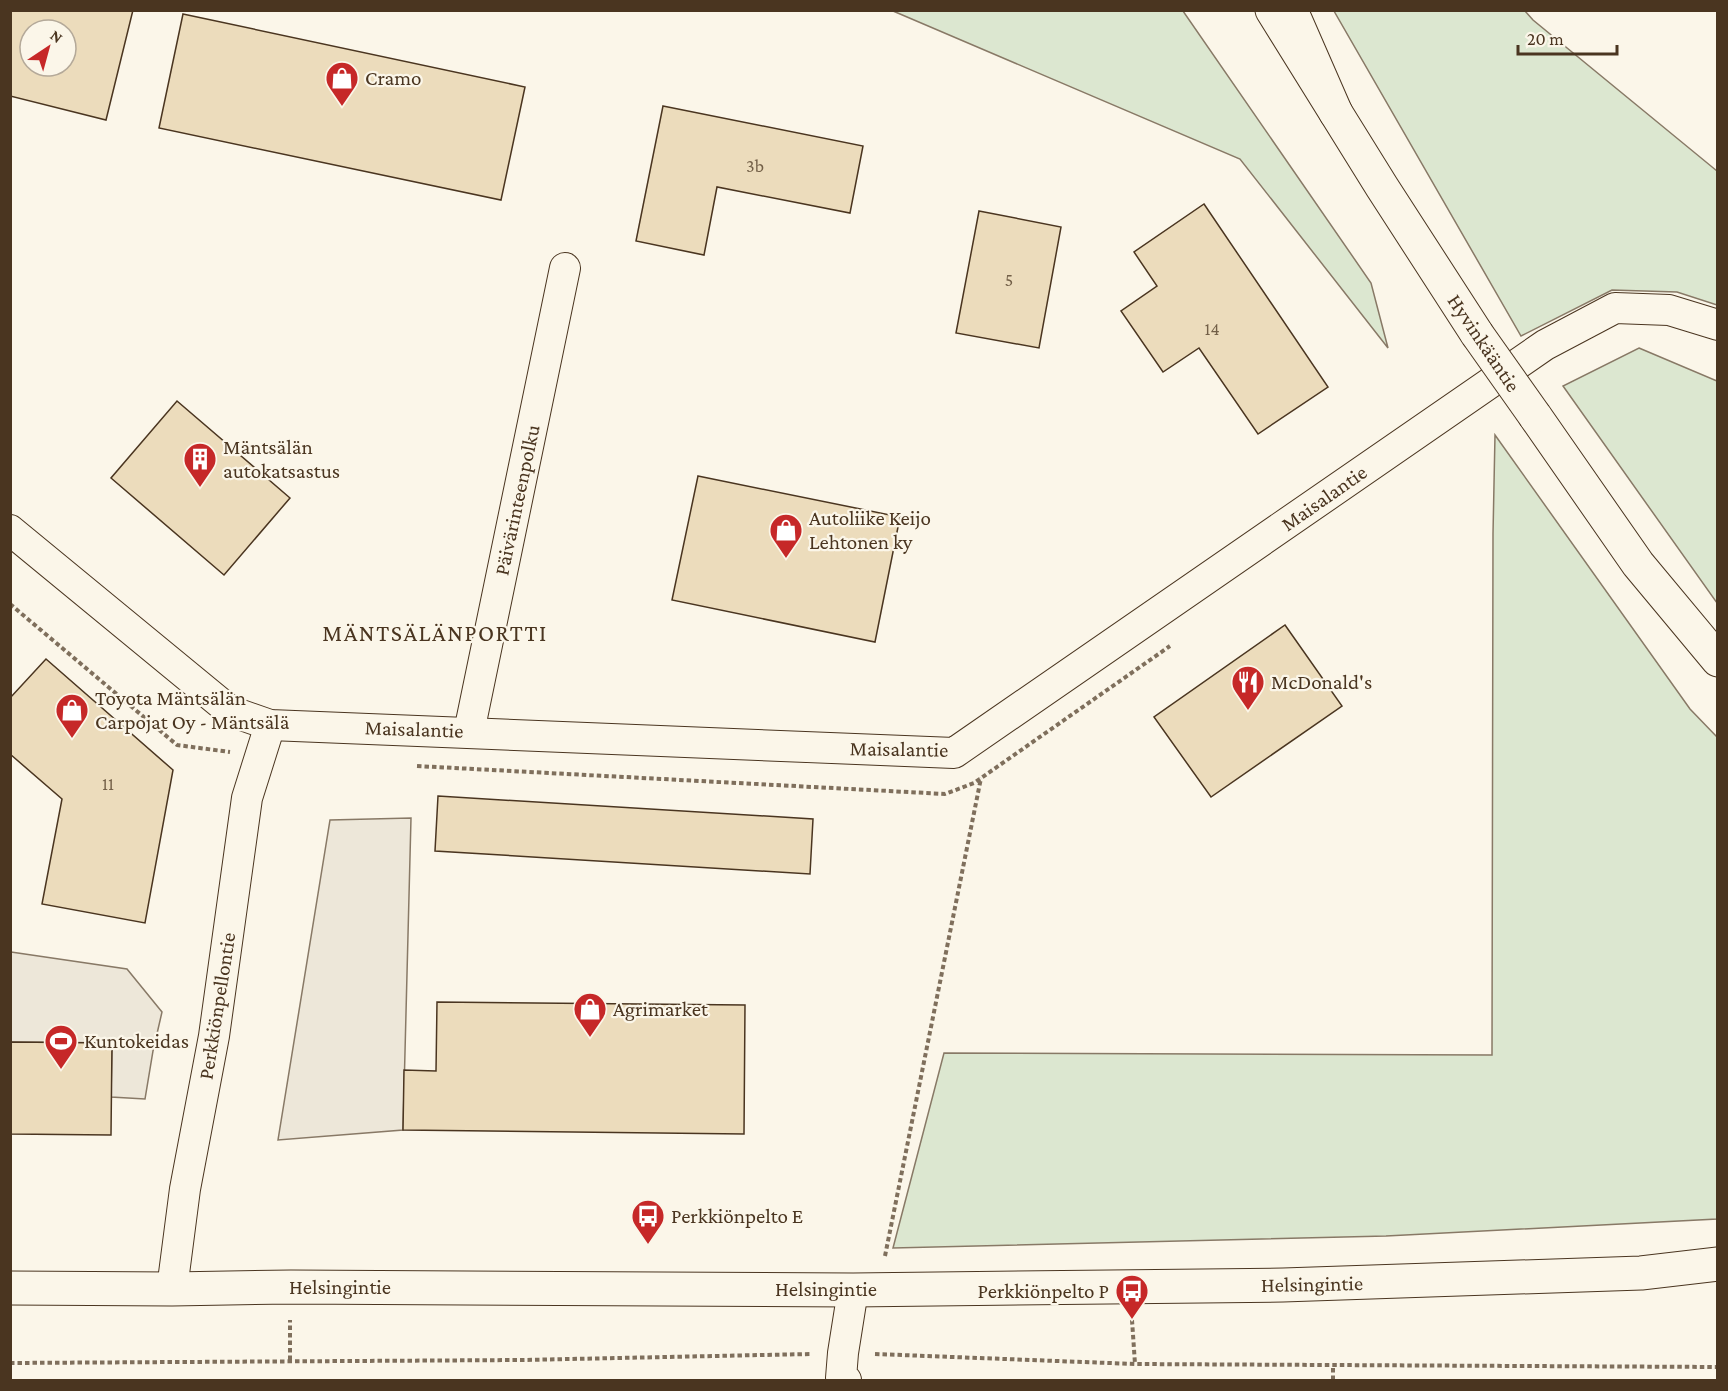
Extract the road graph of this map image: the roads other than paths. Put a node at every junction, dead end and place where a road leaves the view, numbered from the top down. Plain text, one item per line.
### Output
1 (1272, 10) edge
2 (1291, 10) edge
3 (1336, 113) junction
4 (565, 268) dead end
5 (1718, 325) edge
6 (10, 530) edge
7 (1718, 660) edge
8 (270, 724) junction
9 (469, 732) junction
10 (1718, 1264) edge
11 (1641, 1273) junction
12 (1718, 1283) edge
13 (10, 1288) edge
14 (172, 1289) junction
15 (866, 1290) junction
16 (846, 1380) edge

1 - 3 main road, Hyvinkääntie
2 - 3 main road
3 - 7 main road, Hyvinkääntie, bridge
4 - 9 street, Päivärinteenpolku
5 - 9 street, Maisalantie
6 - 8 street, Maisalantie
8 - 9 street, Maisalantie
8 - 14 street, Perkkiönpellontie
10 - 11 main road, Helsingintie
11 - 12 main road, Helsingintie
11 - 15 main road, Helsingintie
13 - 14 main road, Helsingintie
14 - 15 main road, Helsingintie
15 - 16 street

